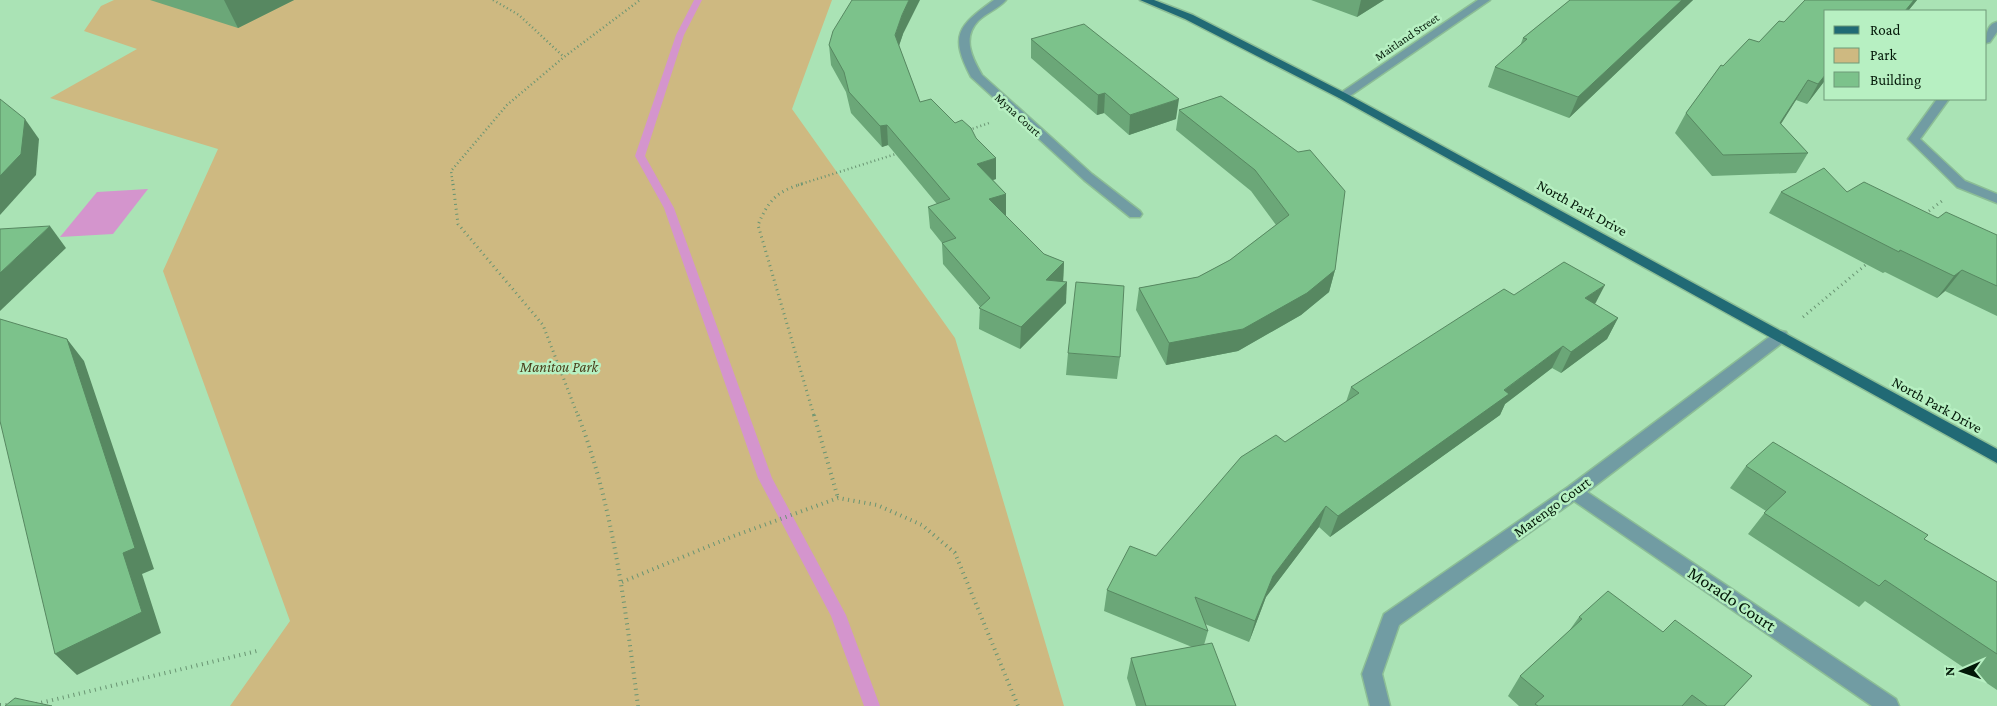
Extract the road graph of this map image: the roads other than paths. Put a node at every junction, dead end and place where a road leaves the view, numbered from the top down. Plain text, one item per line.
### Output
1 (1001, 0) edge
2 (1145, 0) edge
3 (1485, 0) edge
4 (1997, 25) edge
5 (1987, 39) edge
6 (1343, 96) junction
7 (1942, 100) edge
8 (1997, 200) edge
9 (1135, 214) dead end
10 (1781, 336) junction
11 (1997, 458) edge
12 (1574, 492) junction
13 (1380, 706) edge
14 (1889, 706) edge

1 - 9 street, Myna Court
2 - 6 main road, North Park Drive
3 - 6 street, Maitland Street
4 - 5 street
6 - 10 main road, North Park Drive
7 - 8 street
10 - 11 main road, North Park Drive
10 - 12 street, Marengo Court
12 - 13 street, Marengo Court
12 - 14 street, Morado Court

